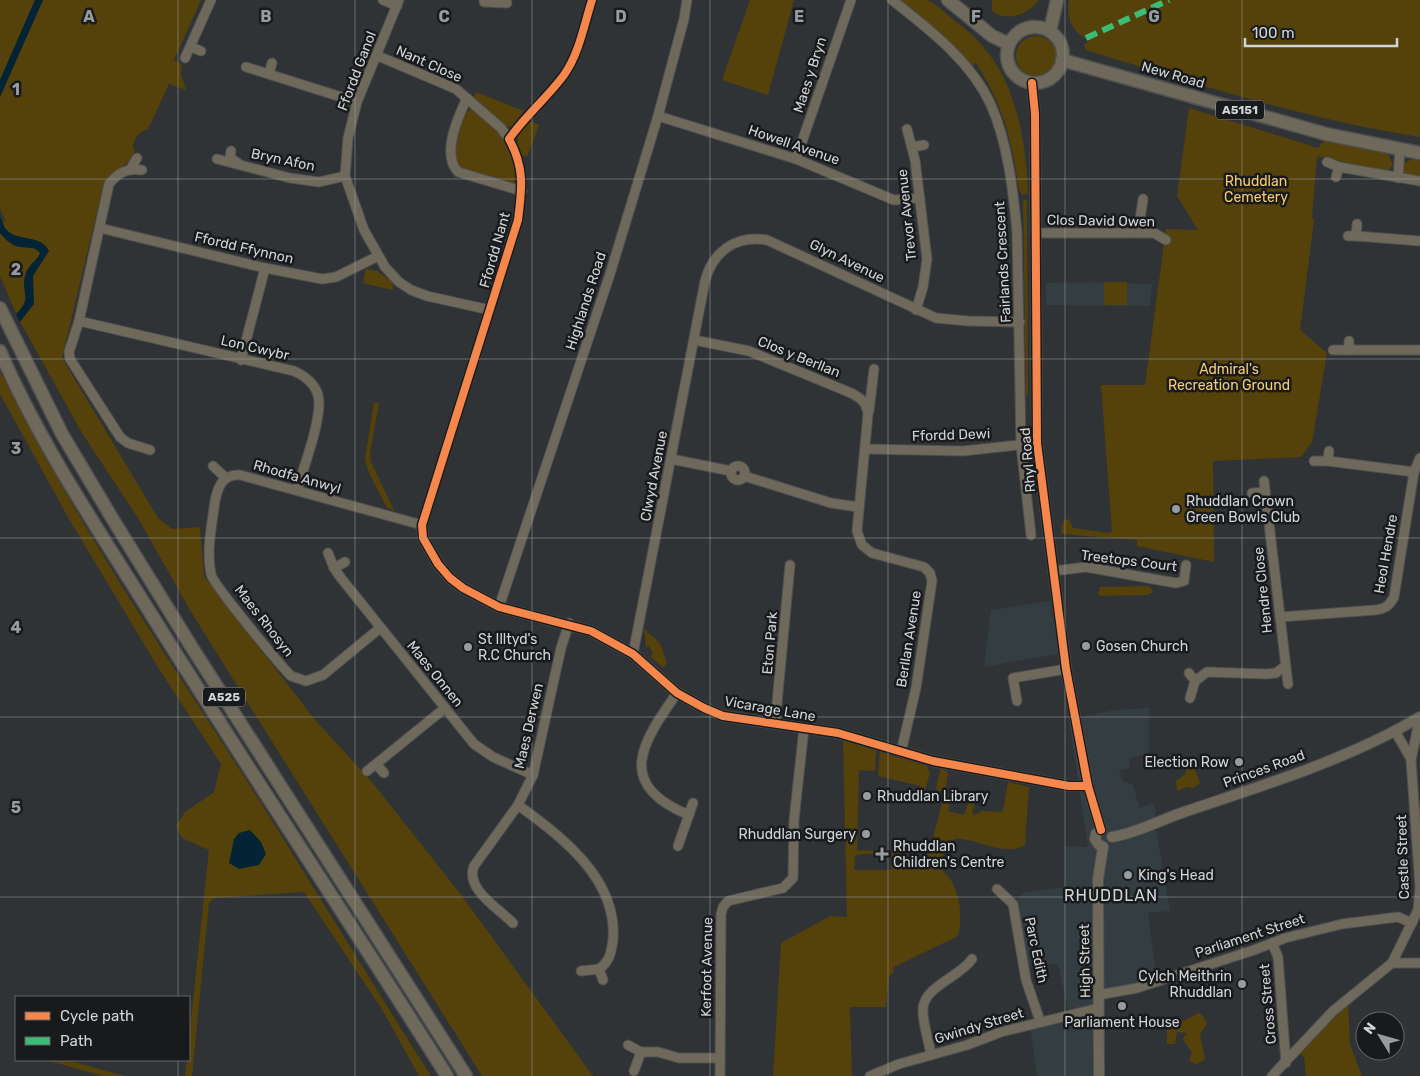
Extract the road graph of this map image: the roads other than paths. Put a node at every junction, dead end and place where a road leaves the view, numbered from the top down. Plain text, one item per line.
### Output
1 (211, 0) edge
2 (383, 0) edge
3 (592, 0) edge
4 (687, 0) edge
5 (850, 0) edge
6 (892, 0) edge
7 (948, 0) edge
8 (1057, 0) edge
9 (496, 1) edge
10 (484, 2) dead end
11 (398, 3) edge
12 (508, 3) dead end
13 (1050, 31) junction
14 (1009, 44) junction
15 (191, 47) junction
16 (201, 51) dead end
17 (378, 56) junction
18 (185, 58) dead end
19 (1062, 60) junction
20 (272, 63) dead end
21 (246, 67) dead end
22 (269, 73) junction
23 (1032, 83) junction
24 (467, 98) junction
25 (357, 102) junction
26 (658, 116) junction
27 (907, 129) dead end
28 (508, 139) junction
29 (924, 145) dead end
30 (912, 147) junction
31 (231, 150) dead end
32 (1400, 150) junction
33 (1420, 153) edge
34 (137, 158) dead end
35 (217, 158) dead end
36 (796, 159) junction
37 (1327, 162) dead end
38 (240, 164) junction
39 (1339, 167) junction
40 (131, 168) junction
41 (142, 170) dead end
42 (345, 176) junction
43 (1336, 178) dead end
44 (1398, 178) junction
45 (1420, 181) edge
46 (522, 191) junction
47 (920, 198) junction
48 (1143, 198) dead end
49 (1357, 224) dead end
50 (100, 228) junction
51 (1138, 233) junction
52 (1035, 234) junction
53 (1166, 240) dead end
54 (1420, 241) edge
55 (378, 256) junction
56 (265, 268) junction
57 (700, 304) joint
58 (0, 308) edge
59 (490, 310) junction
60 (916, 310) junction
61 (79, 321) junction
62 (1020, 322) junction
63 (694, 340) junction
64 (0, 350) edge
65 (1333, 350) dead end
66 (1420, 350) edge
67 (241, 360) junction
68 (874, 369) dead end
69 (868, 414) junction
70 (1038, 443) junction
71 (1021, 445) junction
72 (865, 449) junction
73 (150, 450) dead end
74 (1329, 451) dead end
75 (1420, 458) edge
76 (671, 459) junction
77 (1314, 461) dead end
78 (1328, 461) junction
79 (213, 466) dead end
80 (1414, 472) junction
81 (226, 478) junction
82 (1264, 481) dead end
83 (297, 490) junction
84 (1265, 492) junction
85 (1252, 494) dead end
86 (858, 507) junction
87 (422, 525) junction
88 (1031, 535) dead end
89 (328, 553) dead end
90 (345, 562) dead end
91 (790, 565) dead end
92 (1186, 565) dead end
93 (334, 568) junction
94 (1054, 571) junction
95 (499, 607) junction
96 (1280, 618) junction
97 (569, 623) junction
98 (380, 628) junction
99 (633, 654) junction
100 (1285, 666) junction
101 (1066, 669) junction
102 (1288, 684) dead end
103 (677, 693) junction
104 (1190, 698) dead end
105 (1017, 701) dead end
106 (445, 708) junction
107 (1420, 717) edge
108 (775, 724) junction
109 (804, 728) junction
110 (1395, 731) junction
111 (901, 752) junction
112 (1411, 760) junction
113 (376, 764) junction
114 (366, 771) dead end
115 (384, 773) dead end
116 (533, 775) junction
117 (1088, 786) junction
118 (693, 803) dead end
119 (518, 805) junction
120 (689, 815) junction
121 (1101, 830) junction
122 (1112, 837) junction
123 (678, 846) dead end
124 (1103, 847) junction
125 (997, 889) dead end
126 (513, 923) dead end
127 (1412, 923) junction
128 (1272, 943) junction
129 (972, 959) dead end
130 (1420, 963) edge
131 (1392, 964) junction
132 (599, 969) junction
133 (581, 971) dead end
134 (604, 980) dead end
135 (1098, 995) junction
136 (1099, 1008) junction
137 (1040, 1021) junction
138 (628, 1045) dead end
139 (641, 1052) junction
140 (931, 1055) junction
141 (720, 1058) junction
142 (1286, 1063) junction
143 (634, 1071) dead end
144 (448, 1076) edge
145 (466, 1076) edge
146 (720, 1076) edge
147 (870, 1076) edge
148 (1099, 1076) edge
149 (1272, 1076) edge

1 - 15 street
2 - 11 street
3 - 28 street
4 - 26 street, Highlands Road
5 - 36 street, Maes y Bryn
6 - 62 street, Fairlands Crescent
7 - 14 main road
8 - 13 main road
9 - 10 street
9 - 12 street
11 - 17 street, Ffordd Ganol
13 - 14 main road
13 - 19 main road
14 - 23 main road
15 - 16 street
15 - 18 street
17 - 24 street, Nant Close
17 - 25 street, Ffordd Ganol
19 - 23 main road
19 - 32 main road, New Road / A5151
20 - 22 street
21 - 22 street
22 - 25 street
23 - 52 street, Rhyl Road
24 - 28 street, Nant Close
24 - 46 street, Nant Close
25 - 42 street, Ffordd Ganol
26 - 36 street, Howell Avenue
26 - 95 street, Highlands Road
27 - 30 street, Trevor Avenue
28 - 46 street, Ffordd Nant
29 - 30 street, Trevor Avenue
30 - 47 street, Trevor Avenue
31 - 38 street
32 - 33 main road, New Road / A5151
32 - 44 street
34 - 40 street
35 - 38 street, Bryn Afon
36 - 47 street, Howell Avenue
37 - 39 street
38 - 42 street, Bryn Afon
39 - 43 street
39 - 44 street
40 - 41 street
40 - 50 street
42 - 55 street, Ffordd Ganol
44 - 45 street
46 - 59 street, Ffordd Nant
47 - 60 street, Trevor Avenue
48 - 51 street
49 - 54 street
50 - 56 street, Ffordd Ffynnon
50 - 61 street
51 - 52 street, Clos David Owen
51 - 53 street, Clos David Owen
52 - 70 street, Rhyl Road
55 - 56 street, Ffordd Ffynnon
55 - 59 street, Ffordd Ganol
56 - 67 street
57 - 60 street, Glyn Avenue
57 - 63 street, Clwyd Avenue
58 - 145 main road, A525
59 - 87 street, Ffordd Nant
60 - 62 street, Glyn Avenue
61 - 67 street, Lon Cwybr
61 - 73 street
62 - 71 street, Fairlands Crescent
63 - 69 street, Clos y Berllan
63 - 76 street, Clwyd Avenue
64 - 144 main road, A525
65 - 66 street
67 - 83 street, Lon Cwybr
68 - 69 street
69 - 72 street, Berllan Avenue
70 - 71 street, Ffordd Dewi
70 - 94 street, Rhyl Road
71 - 72 street, Ffordd Dewi
71 - 88 street, Fairlands Crescent
72 - 86 street, Berllan Avenue
74 - 78 street
75 - 80 street, Heol Hendre
76 - 86 street
76 - 99 street, Clwyd Avenue
77 - 78 street
78 - 80 street
79 - 81 street
80 - 96 street, Heol Hendre
81 - 83 street, Rhodfa Anwyl
81 - 98 street, Maes Rhosyn
82 - 84 street, Hendre Close
83 - 87 street, Rhodfa Anwyl
84 - 85 street
84 - 96 street, Hendre Close
86 - 111 street, Berllan Avenue
87 - 95 street, Vicarage Lane
89 - 93 street, Maes Onnen
90 - 93 street
91 - 108 street, Eton Park
92 - 94 street, Treetops Court
93 - 98 street, Maes Onnen
94 - 101 street, Rhyl Road
95 - 97 street, Vicarage Lane
96 - 100 street, Hendre Close
97 - 99 street, Vicarage Lane
97 - 116 street, Maes Derwen
98 - 106 street, Maes Onnen
99 - 103 street, Vicarage Lane
100 - 102 street, Hendre Close
100 - 104 street
101 - 105 street
101 - 117 street, Rhyl Road
103 - 108 street, Vicarage Lane
103 - 120 street
106 - 113 street
106 - 116 street, Maes Onnen
107 - 110 street, Princes Road
107 - 112 street, Castle Street
108 - 109 street, Vicarage Lane
109 - 111 street, Vicarage Lane
109 - 141 street, Kerfoot Avenue
110 - 112 street, Castle Street
110 - 122 street, Princes Road
111 - 117 street, Vicarage Lane
112 - 127 street, Castle Street
113 - 114 street
113 - 115 street
116 - 119 street, Maes Derwen
117 - 121 street, Rhyl Road
118 - 120 street
119 - 126 street, Maes Derwen
119 - 132 street
120 - 123 street
121 - 122 street
121 - 124 street
122 - 124 street
124 - 135 street, High Street
125 - 137 street, Parc Edith
127 - 128 street, Parliament Street
127 - 131 street, Castle Street
128 - 135 street, Parliament Street
128 - 142 street, Cross Street
129 - 140 street
130 - 131 street
131 - 142 street, Castle Street
132 - 133 street
132 - 134 street
135 - 136 street, High Street
136 - 137 street, Gwindy Street
136 - 148 street, High Street
137 - 140 street, Gwindy Street
138 - 139 street
139 - 141 street
139 - 143 street
140 - 147 street, Gwindy Street
141 - 146 street, Kerfoot Avenue
142 - 149 street, Castle Street

